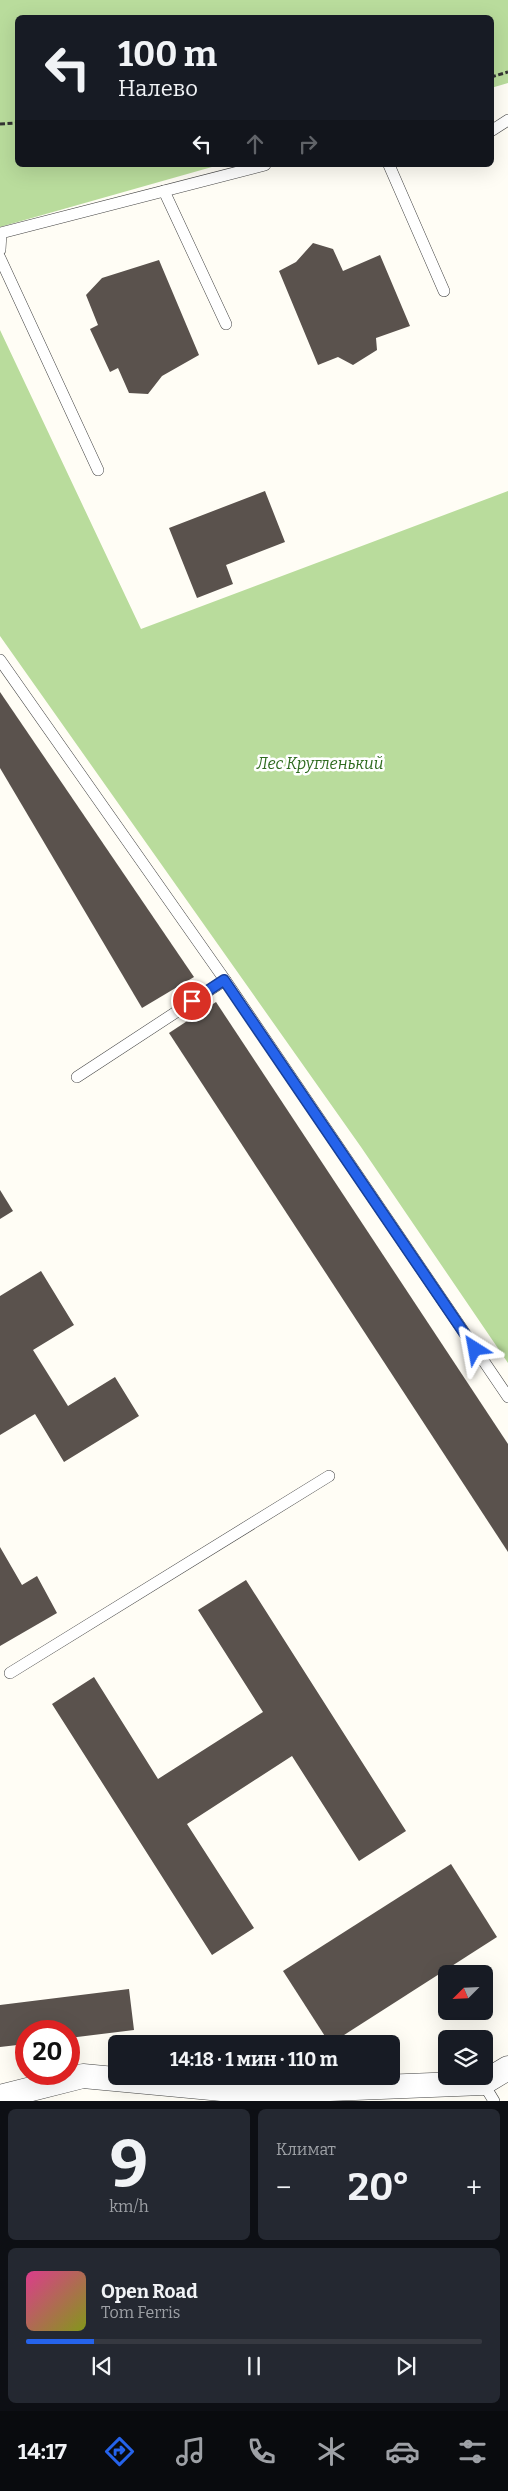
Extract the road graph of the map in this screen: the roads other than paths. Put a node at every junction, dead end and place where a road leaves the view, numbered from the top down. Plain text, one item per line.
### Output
1 (508, 120) edge
2 (494, 129) edge
3 (258, 167) edge
4 (390, 167) edge
5 (164, 191) junction
6 (0, 250) edge
7 (0, 258) edge
8 (444, 292) dead end
9 (226, 324) dead end
10 (98, 470) dead end
11 (0, 660) edge
12 (224, 980) junction
13 (77, 1077) dead end
14 (508, 1398) edge
15 (329, 1476) dead end
16 (10, 1673) dead end
17 (508, 2068) edge
18 (489, 2092) edge
19 (255, 2097) edge
20 (6, 2098) edge

1 - 2 lane
3 - 5 lane
4 - 8 lane
5 - 6 lane
5 - 9 lane
7 - 10 lane
11 - 12 lane
12 - 13 lane
12 - 14 lane
15 - 16 lane
17 - 18 street
18 - 19 street
19 - 20 street

